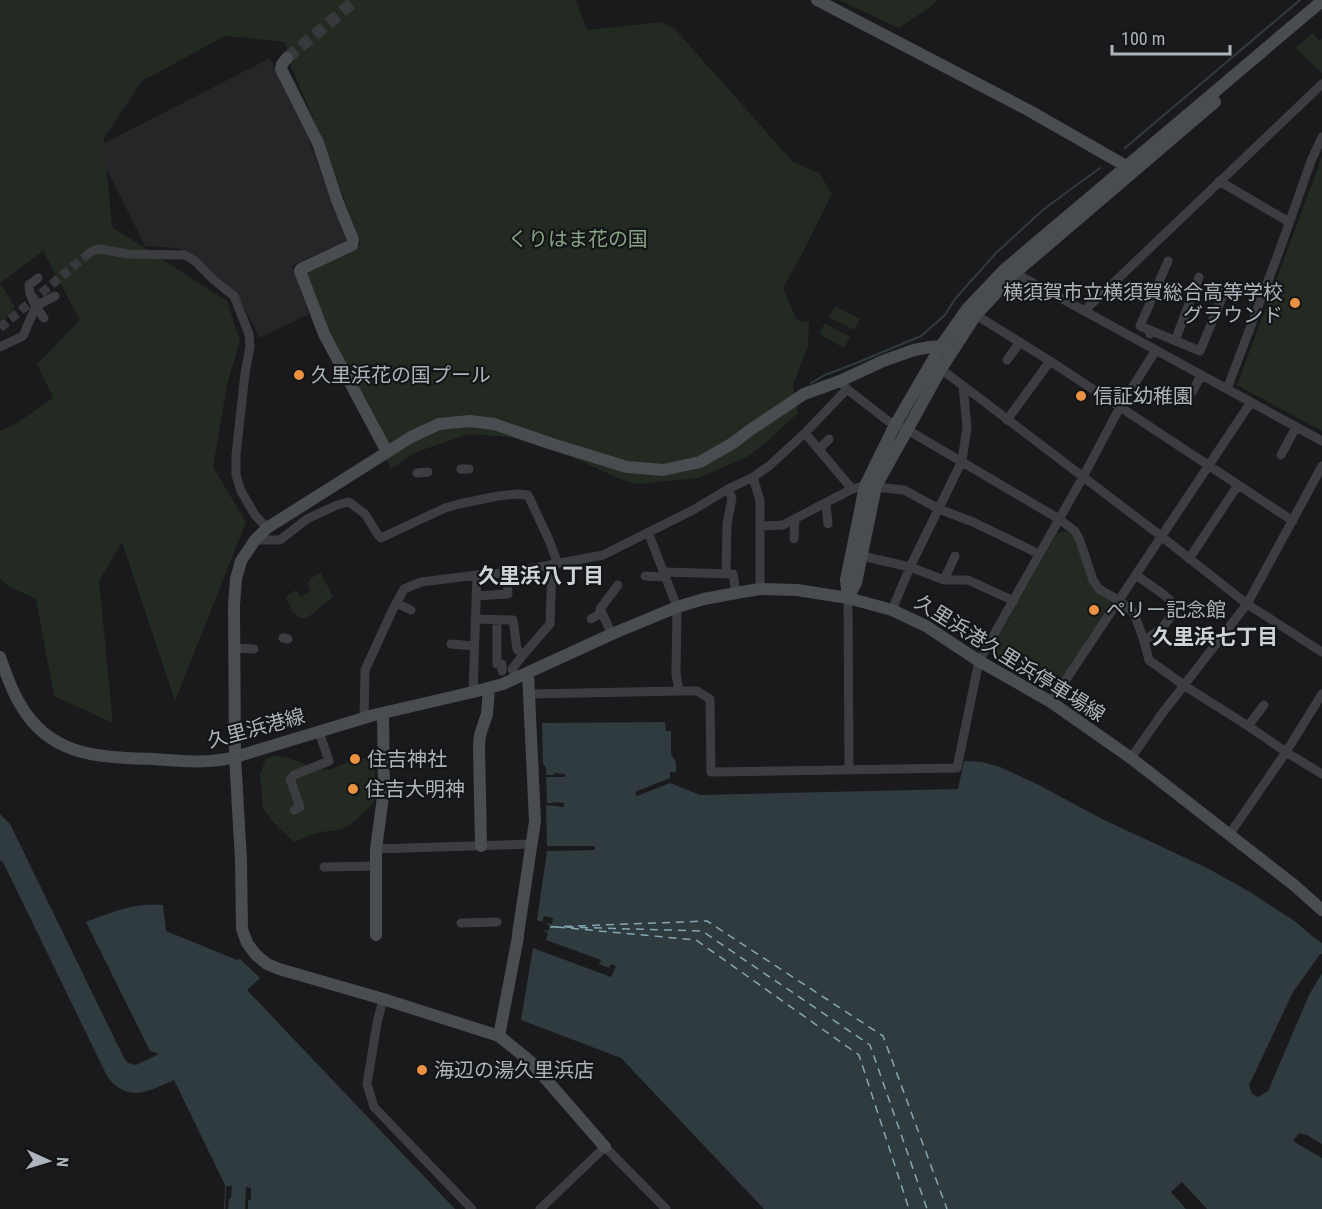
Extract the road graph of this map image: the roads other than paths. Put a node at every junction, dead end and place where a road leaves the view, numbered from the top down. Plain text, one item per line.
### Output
1 (817, 0) edge
2 (1322, 1) edge
3 (1322, 12) edge
4 (286, 58) dead end
5 (1322, 84) edge
6 (1322, 138) edge
7 (1131, 169) junction
8 (1219, 181) junction
9 (1289, 222) junction
10 (89, 253) tunnel mouth
11 (1168, 261) dead end
12 (1015, 273) junction
13 (1200, 277) dead end
14 (38, 278) dead end
15 (1226, 288) dead end
16 (55, 296) dead end
17 (36, 306) junction
18 (1084, 311) junction
19 (976, 315) junction
20 (44, 318) dead end
21 (1152, 331) junction
22 (1175, 341) junction
23 (1020, 342) junction
24 (1145, 344) junction
25 (0, 347) edge
26 (947, 347) junction
27 (1156, 350) junction
28 (1007, 360) dead end
29 (1050, 361) junction
30 (941, 369) junction
31 (1201, 375) junction
32 (843, 385) junction
33 (963, 386) junction
34 (1227, 389) junction
35 (1193, 391) dead end
36 (1251, 402) junction
37 (1120, 407) junction
38 (1007, 420) junction
39 (901, 427) junction
40 (1296, 427) junction
41 (805, 433) junction
42 (829, 439) dead end
43 (1322, 441) edge
44 (819, 449) junction
45 (387, 452) junction
46 (1281, 455) dead end
47 (962, 461) junction
48 (1209, 465) junction
49 (1322, 466) edge
50 (753, 477) junction
51 (1083, 477) junction
52 (1238, 485) junction
53 (864, 487) junction
54 (728, 489) junction
55 (826, 503) junction
56 (939, 509) junction
57 (795, 519) junction
58 (1059, 519) junction
59 (1293, 521) junction
60 (828, 524) dead end
61 (760, 526) junction
62 (267, 528) junction
63 (648, 532) junction
64 (1161, 536) junction
65 (794, 539) dead end
66 (255, 540) junction
67 (1039, 554) junction
68 (862, 556) junction
69 (954, 556) dead end
70 (1189, 559) junction
71 (555, 564) junction
72 (910, 567) junction
73 (507, 573) junction
74 (477, 574) junction
75 (726, 574) junction
76 (665, 575) junction
77 (1136, 575) junction
78 (645, 576) dead end
79 (944, 580) junction
80 (618, 585) dead end
81 (760, 589) junction
82 (736, 592) junction
83 (476, 596) junction
84 (848, 598) junction
85 (1118, 600) junction
86 (1014, 601) junction
87 (396, 603) junction
88 (1247, 604) junction
89 (677, 607) junction
90 (600, 609) junction
91 (411, 610) dead end
92 (892, 610) junction
93 (475, 619) junction
94 (591, 619) dead end
95 (497, 621) junction
96 (612, 634) junction
97 (1144, 641) junction
98 (451, 644) dead end
99 (474, 646) junction
100 (235, 648) junction
101 (254, 650) dead end
102 (1322, 652) edge
103 (523, 655) junction
104 (0, 657) edge
105 (979, 661) junction
106 (502, 671) dead end
107 (523, 675) junction
108 (1185, 686) junction
109 (489, 688) junction
110 (473, 692) junction
111 (679, 692) junction
112 (530, 694) junction
113 (1322, 694) edge
114 (1051, 702) junction
115 (1264, 705) dead end
116 (384, 713) junction
117 (364, 718) junction
118 (1248, 726) junction
119 (319, 732) junction
120 (1286, 752) junction
121 (235, 757) junction
122 (1131, 758) junction
123 (849, 770) junction
124 (1322, 774) edge
125 (294, 810) dead end
126 (1229, 835) junction
127 (532, 844) junction
128 (481, 846) junction
129 (376, 849) junction
130 (376, 866) junction
131 (324, 867) dead end
132 (1322, 910) edge
133 (497, 922) dead end
134 (461, 923) dead end
135 (376, 935) dead end
136 (383, 999) junction
137 (499, 1036) junction
138 (606, 1147) junction
139 (472, 1209) edge
140 (540, 1209) edge
141 (666, 1209) edge

1 - 7 street
2 - 7 street
3 - 7 street
4 - 45 street
5 - 8 street
6 - 9 street
7 - 12 street
7 - 26 street
8 - 9 street
8 - 18 street
9 - 34 street
10 - 62 street
11 - 21 street
12 - 18 street
12 - 19 street
13 - 22 street
14 - 17 street
15 - 22 street
16 - 17 street
17 - 20 street
17 - 25 street
18 - 24 street
19 - 23 street
19 - 26 street
21 - 22 street
21 - 24 street
23 - 28 street
23 - 29 street
24 - 27 street
26 - 30 street
26 - 32 street
26 - 39 street
27 - 31 street
27 - 37 street
29 - 37 street
29 - 38 street
30 - 33 street
30 - 39 street
31 - 34 street
31 - 35 street
32 - 39 street
32 - 41 street
32 - 45 street
33 - 38 street
33 - 47 street
34 - 36 street
36 - 40 street
36 - 48 street
37 - 48 street
37 - 51 street
38 - 51 street
39 - 47 street
39 - 53 street
40 - 43 street
40 - 46 street
41 - 44 street
41 - 50 street
42 - 44 street
44 - 53 street
45 - 62 street
47 - 56 street
47 - 58 street
48 - 52 street
48 - 64 street
49 - 59 street
50 - 54 street
50 - 61 street
51 - 58 street
51 - 64 street
52 - 59 street
52 - 70 street
53 - 55 street
53 - 56 street
53 - 68 street
53 - 84 street
54 - 63 street
54 - 75 street
55 - 57 street
55 - 60 street
56 - 67 street
56 - 72 street
57 - 61 street
57 - 65 street
58 - 67 street
58 - 85 street
59 - 88 street
61 - 81 street
62 - 66 street
63 - 71 street
63 - 76 street
64 - 70 street
64 - 77 street
66 - 71 street
66 - 100 street
67 - 86 street
68 - 72 street
68 - 84 street
69 - 79 street
70 - 88 street
71 - 73 street
71 - 103 street
72 - 79 street
72 - 92 street
73 - 74 street
73 - 83 street
74 - 83 street
74 - 87 street
75 - 76 street
75 - 82 street
76 - 78 street
76 - 89 street
77 - 85 street
77 - 97 street
79 - 86 street
80 - 90 street
81 - 82 street, 久里浜港久里浜停車場線
81 - 84 street, 久里浜港久里浜停車場線
82 - 89 street, 久里浜港久里浜停車場線
83 - 93 street
84 - 92 street, 久里浜港久里浜停車場線
84 - 123 street
85 - 97 street
85 - 114 street
86 - 105 street
87 - 91 street
87 - 117 street
88 - 102 street
88 - 108 street
89 - 96 street, 久里浜港久里浜停車場線
89 - 111 street
90 - 94 street
90 - 96 street
92 - 105 street, 久里浜港久里浜停車場線
93 - 95 street
93 - 99 street
95 - 103 street
95 - 106 street
96 - 107 street, 久里浜港久里浜停車場線
97 - 108 street
98 - 99 street
99 - 110 street
100 - 101 street
100 - 121 street
103 - 107 street
104 - 121 street, 久里浜港線
105 - 114 street, 久里浜港久里浜停車場線
105 - 123 street
107 - 109 street, 久里浜港線
107 - 112 street
108 - 118 street
108 - 122 street
109 - 110 street, 久里浜港線
109 - 128 street
110 - 116 street, 久里浜港線
111 - 112 street
111 - 123 street
112 - 127 street
113 - 120 street
114 - 122 street, 久里浜港久里浜停車場線
115 - 118 street
116 - 117 street, 久里浜港線
116 - 129 street
117 - 119 street, 久里浜港線
118 - 120 street
119 - 121 street, 久里浜港線
119 - 125 street
120 - 124 street
120 - 126 street
121 - 136 street
122 - 126 street, 久里浜港久里浜停車場線
126 - 132 street, 久里浜港久里浜停車場線
127 - 128 street
127 - 137 street
128 - 129 street
129 - 130 street
130 - 131 street
130 - 135 street
133 - 134 street
136 - 137 street
136 - 139 street
137 - 138 street
138 - 140 street
138 - 141 street

